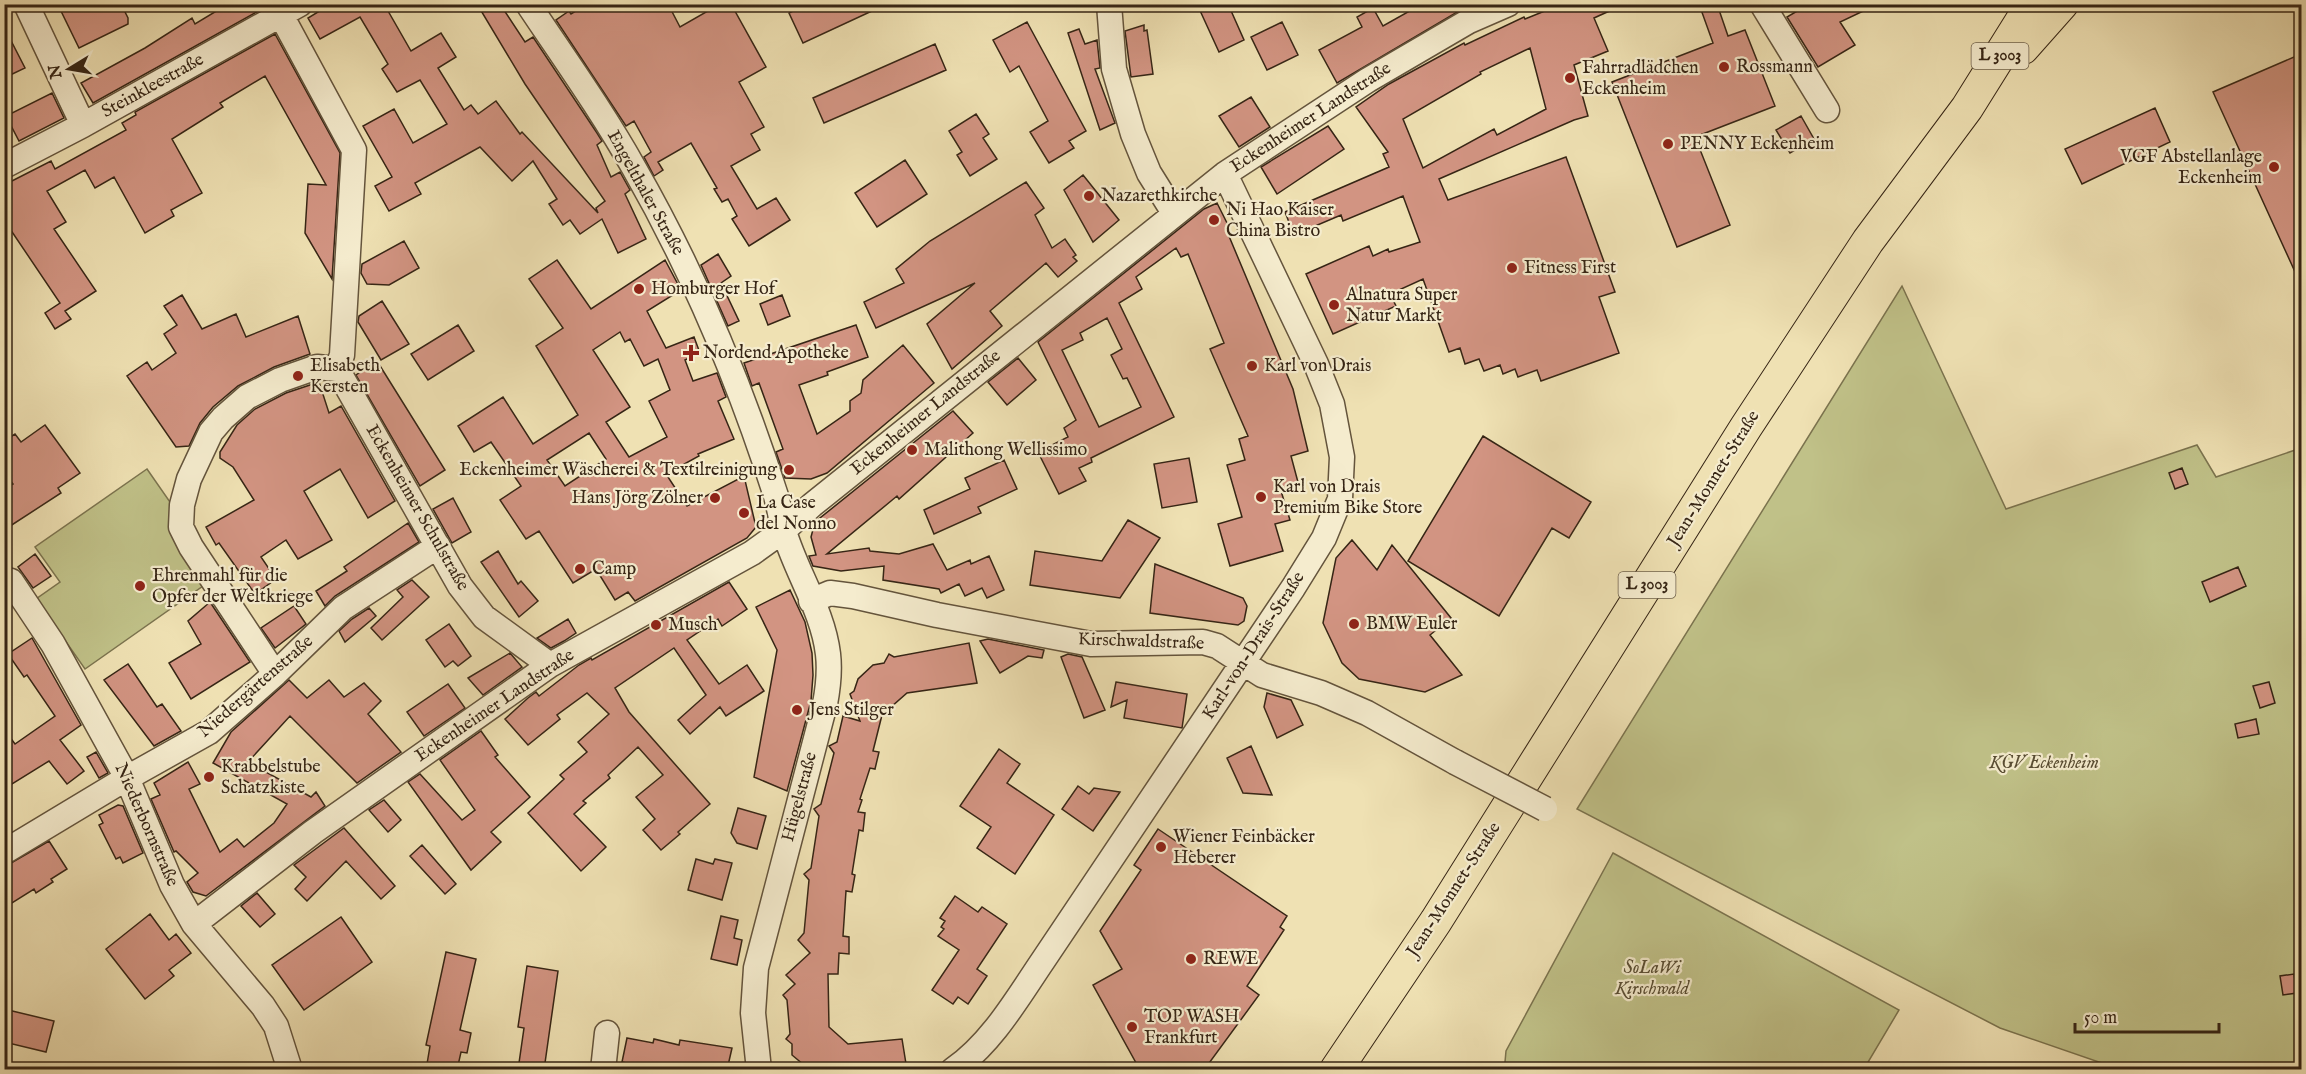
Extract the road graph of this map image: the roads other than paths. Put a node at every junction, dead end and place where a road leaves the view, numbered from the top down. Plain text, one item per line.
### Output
1 (26, 4) edge
2 (528, 4) edge
3 (1109, 4) edge
4 (1508, 4) edge
5 (1762, 4) edge
6 (2032, 4) edge
7 (2062, 4) edge
8 (291, 10) edge
9 (1967, 108) junction
10 (1827, 110) dead end
11 (83, 125) junction
12 (4, 166) edge
13 (1225, 174) junction
14 (1174, 213) junction
15 (337, 369) junction
16 (784, 530) junction
17 (438, 546) junction
18 (7, 578) edge
19 (811, 601) junction
20 (1243, 663) junction
21 (550, 665) junction
22 (275, 674) junction
23 (127, 778) junction
24 (1545, 809) dead end
25 (4, 852) edge
26 (194, 924) junction
27 (607, 1033) dead end
28 (290, 1070) edge
29 (603, 1070) edge
30 (759, 1070) edge
31 (953, 1070) edge
32 (1336, 1070) edge

1 - 11 street
2 - 16 street, Engelthaler Straße
3 - 14 street
4 - 13 street, Eckenheimer Landstraße
5 - 10 street
6 - 9 main road, Jean-Monnet-Straße / L 3003
7 - 9 main road, Jean-Monnet-Straße / L 3003
8 - 11 street, Steinkleestraße
8 - 15 street
9 - 32 main road, Jean-Monnet-Straße / L 3003
11 - 12 street, Steinkleestraße
13 - 14 street, Eckenheimer Landstraße
13 - 20 street, Karl-von-Drais-Straße
14 - 16 street, Eckenheimer Landstraße
15 - 17 street, Eckenheimer Schulstraße
15 - 22 street
16 - 19 street, Hügelstraße
16 - 21 street, Eckenheimer Landstraße
17 - 21 street, Eckenheimer Schulstraße
17 - 22 street, Niedergärtenstraße
18 - 23 street, Niederbornstraße
19 - 20 street, Kirschwaldstraße
19 - 30 street, Hügelstraße
20 - 24 street, Kirschwaldstraße, bridge
20 - 31 street, Karl-von-Drais-Straße
21 - 26 street, Eckenheimer Landstraße
22 - 23 street, Niedergärtenstraße
23 - 25 street, Niedergärtenstraße
23 - 26 street, Niederbornstraße
26 - 28 street, Niederbornstraße
27 - 29 street

